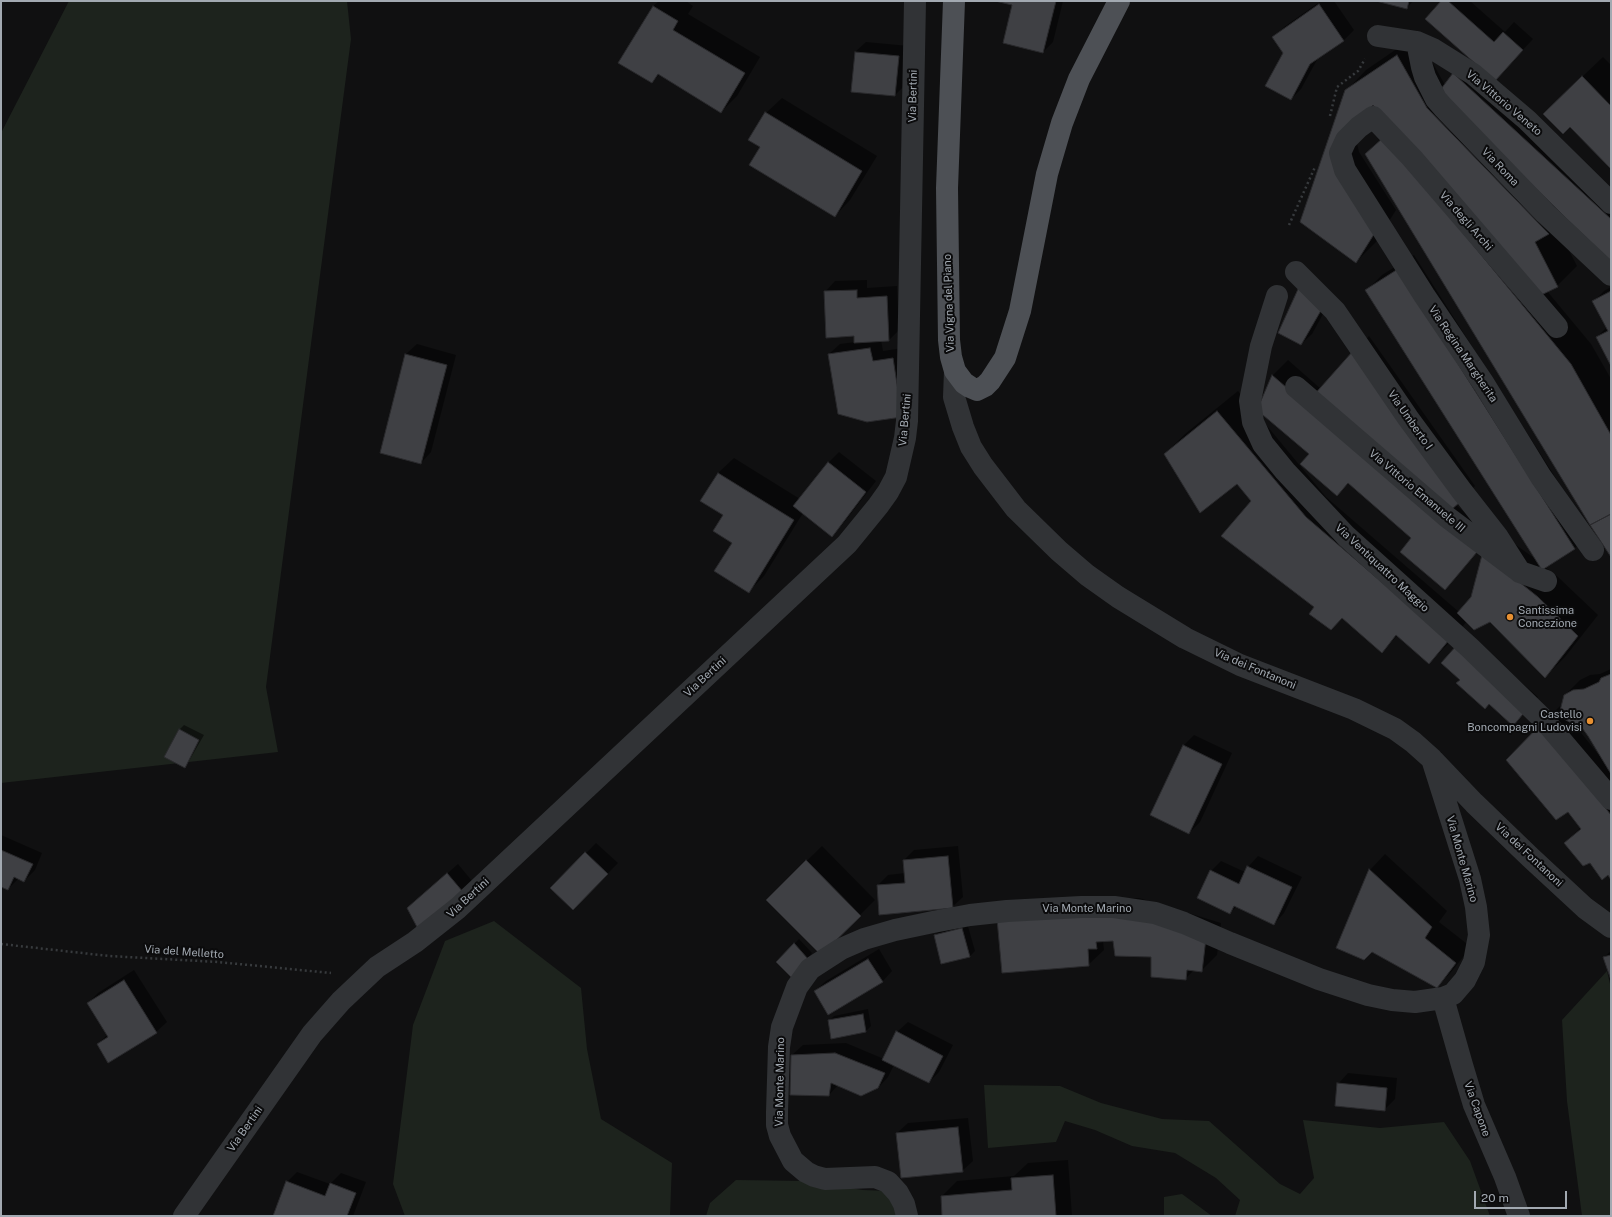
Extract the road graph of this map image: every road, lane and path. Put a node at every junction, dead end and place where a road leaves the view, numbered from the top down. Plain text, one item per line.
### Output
1 (915, 1) edge
2 (954, 1) edge
3 (1119, 1) edge
4 (1378, 36) dead end
5 (1417, 42) junction
6 (1373, 117) joint
7 (1611, 202) edge
8 (1296, 272) dead end
9 (1611, 275) edge
10 (1277, 296) dead end
11 (1557, 327) dead end
12 (955, 372) junction
13 (1296, 387) dead end
14 (1593, 550) dead end
15 (1520, 572) junction
16 (1546, 581) dead end
17 (1432, 758) junction
18 (1611, 800) edge
19 (1611, 927) edge
20 (1, 944) edge
21 (367, 976) junction
22 (1443, 998) junction
23 (184, 1216) edge
24 (907, 1216) edge
25 (1519, 1216) edge

1 - 21 street, Via Bertini
2 - 12 main road, Via Vigna del Piano
3 - 12 main road
4 - 5 street, Via Vittorio Veneto
5 - 7 street, Via Vittorio Veneto
5 - 9 street, Via Roma
6 - 11 street, Via degli Archi
6 - 14 street, Via Regina Margherita
8 - 15 street, Via Umberto I
10 - 18 street, Via Ventiquattro Maggio
12 - 17 street, Via dei Fontanoni
13 - 15 street, Via Vittorio Emanuele III
15 - 16 street, Via Vittorio Emanuele III
17 - 19 street, Via dei Fontanoni
17 - 22 street, Via Monte Marino
20 - 21 path, Via del Melletto
21 - 23 street, Via Bertini
22 - 24 street, Via Monte Marino
22 - 25 street, Via Capone

